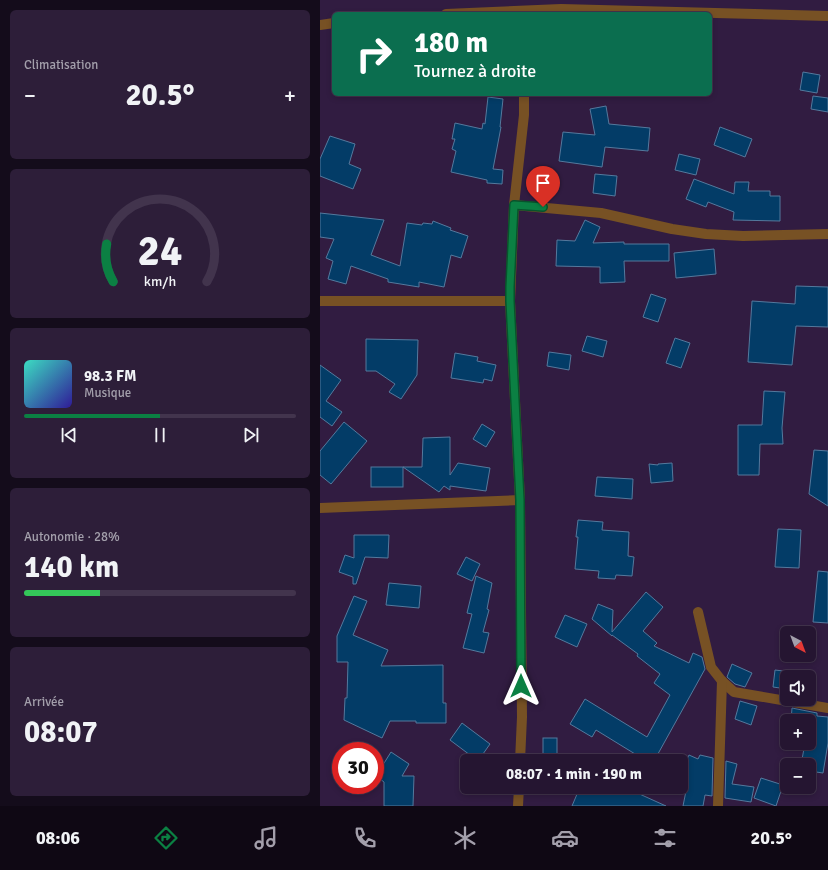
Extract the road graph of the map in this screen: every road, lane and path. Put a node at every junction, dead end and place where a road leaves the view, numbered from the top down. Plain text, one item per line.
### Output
1 (525, 0) edge
2 (525, 12) edge
3 (675, 12) edge
4 (712, 13) edge
5 (828, 16) edge
6 (332, 23) edge
7 (320, 25) edge
8 (524, 96) edge
9 (514, 205) junction
10 (828, 234) edge
11 (320, 301) edge
12 (510, 301) junction
13 (520, 500) junction
14 (320, 508) edge
15 (698, 612) dead end
16 (722, 681) junction
17 (828, 708) edge
18 (520, 754) edge
19 (519, 794) edge
20 (518, 806) edge
21 (718, 806) edge

1 - 2 street
2 - 3 street
4 - 5 street
6 - 7 street
8 - 9 street
9 - 10 street
9 - 12 street
11 - 12 street
12 - 13 street
13 - 14 street
13 - 18 street
15 - 16 street
16 - 17 street
16 - 21 street
19 - 20 street

